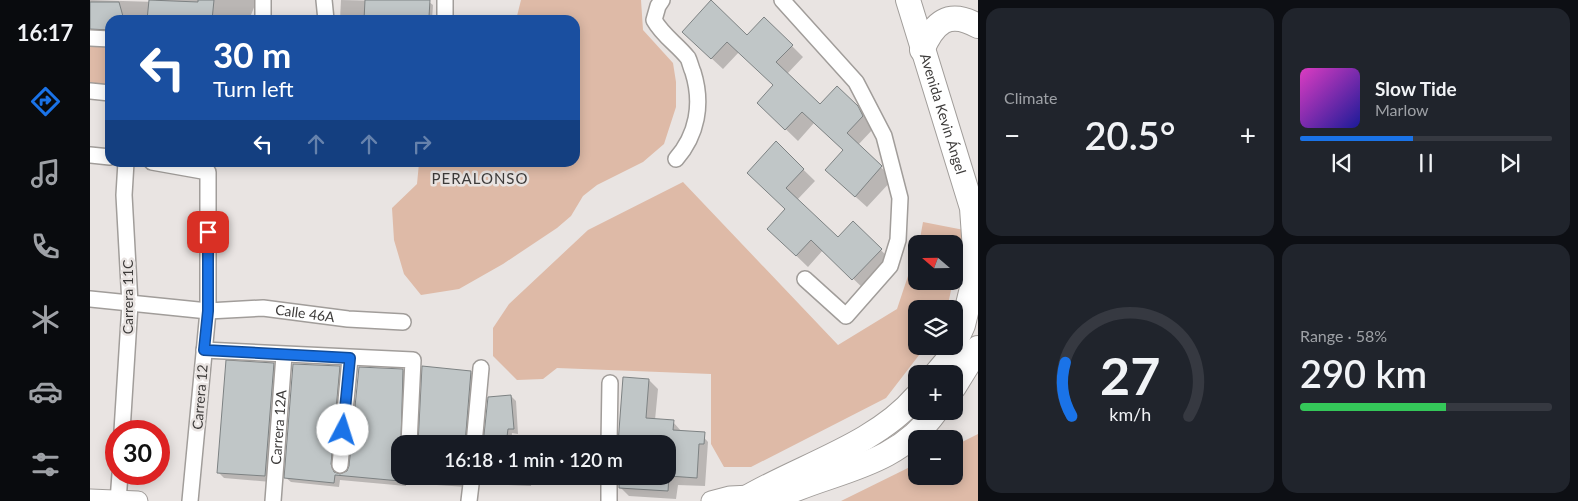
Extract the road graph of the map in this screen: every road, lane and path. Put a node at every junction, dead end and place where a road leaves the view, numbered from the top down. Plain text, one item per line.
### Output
1 (262, 0) edge
2 (324, 0) edge
3 (445, 0) edge
4 (662, 0) edge
5 (782, 0) edge
6 (908, 0) edge
7 (262, 15) edge
8 (326, 15) edge
9 (445, 15) edge
10 (978, 26) edge
11 (90, 38) edge
12 (105, 39) edge
13 (922, 50) junction
14 (90, 91) edge
15 (105, 92) edge
16 (90, 155) edge
17 (105, 156) edge
18 (676, 159) dead end
19 (126, 167) edge
20 (180, 167) edge
21 (805, 279) dead end
22 (90, 299) edge
23 (130, 304) junction
24 (208, 311) junction
25 (403, 322) dead end
26 (963, 325) edge
27 (978, 348) edge
28 (204, 350) junction
29 (284, 355) junction
30 (350, 358) junction
31 (481, 368) dead end
32 (963, 372) edge
33 (610, 383) dead end
34 (908, 404) edge
35 (123, 420) edge
36 (927, 420) edge
37 (409, 435) edge
38 (475, 435) edge
39 (610, 435) edge
40 (877, 461) junction
41 (340, 465) dead end
42 (119, 485) edge
43 (471, 485) edge
44 (609, 485) edge
45 (90, 499) edge
46 (754, 499) edge
47 (118, 501) edge
48 (138, 501) edge
49 (190, 501) edge
50 (273, 501) edge
51 (470, 501) edge
52 (609, 501) edge
53 (711, 501) edge
54 (799, 501) edge

1 - 7 street
2 - 8 street
3 - 9 street
4 - 18 street
5 - 21 street
6 - 13 main road, Avenida Kevin Ángel
10 - 13 main road
11 - 12 street
13 - 26 main road, Avenida Kevin Ángel
14 - 15 street
16 - 17 street
19 - 23 street, Carrera 11C
20 - 24 street, Carrera 12
22 - 23 street, Calle 46A
23 - 24 street, Calle 46A
23 - 35 street, Carrera 11C
24 - 25 street, Calle 46A
24 - 28 street, Carrera 12
27 - 32 main road
28 - 29 street
28 - 49 street, Carrera 12
29 - 30 street
29 - 50 street, Carrera 12A
30 - 37 street
30 - 41 street
31 - 38 street
33 - 39 street
34 - 46 main road
36 - 40 main road
40 - 46 main road
40 - 54 main road
42 - 47 street
43 - 51 street
44 - 52 street
45 - 47 street
46 - 53 street
47 - 48 street

